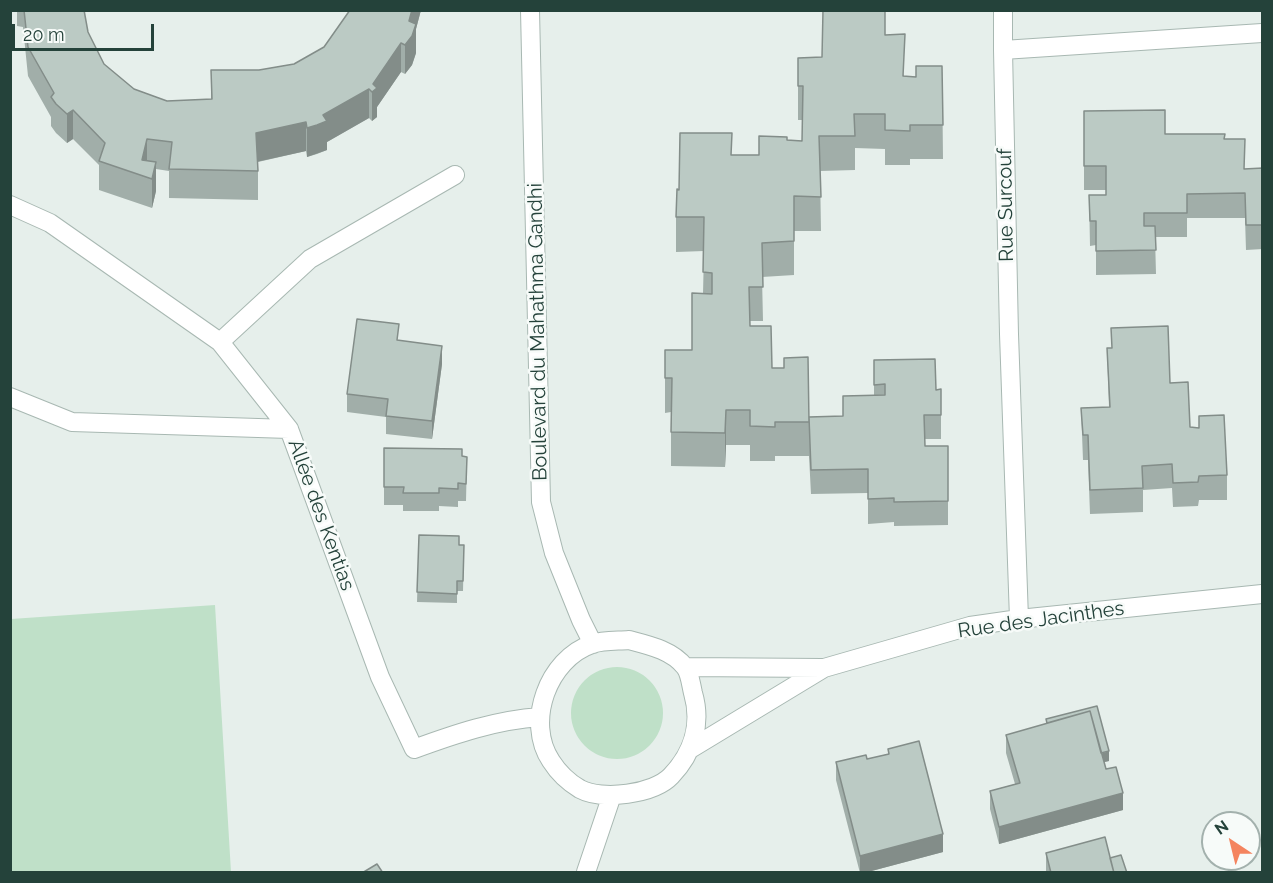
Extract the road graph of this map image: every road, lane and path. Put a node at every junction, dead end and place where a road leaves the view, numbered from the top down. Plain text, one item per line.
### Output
1 (530, 10) edge
2 (1003, 10) edge
3 (1263, 33) edge
4 (1004, 50) junction
5 (455, 175) dead end
6 (10, 205) edge
7 (220, 342) junction
8 (10, 396) edge
9 (289, 429) junction
10 (1263, 594) edge
11 (1019, 619) junction
12 (593, 644) junction
13 (686, 668) junction
14 (824, 668) junction
15 (540, 717) junction
16 (692, 748) junction
17 (612, 795) junction
18 (586, 873) edge

1 - 12 street, Boulevard du Mahathma Gandhi
2 - 4 street, Rue Surcouf
3 - 4 street
4 - 11 street, Rue Surcouf
5 - 7 street
6 - 7 street, Allée des Kentias
7 - 9 street, Allée des Kentias
8 - 9 street
9 - 15 street, Allée des Kentias
10 - 11 street, Rue des Jacinthes
11 - 14 street, Rue des Jacinthes
12 - 13 street
12 - 15 street
13 - 14 street, Rue des Jacinthes
13 - 16 street
14 - 16 street, Rue des Jacinthes
15 - 17 street
16 - 17 street
17 - 18 street

